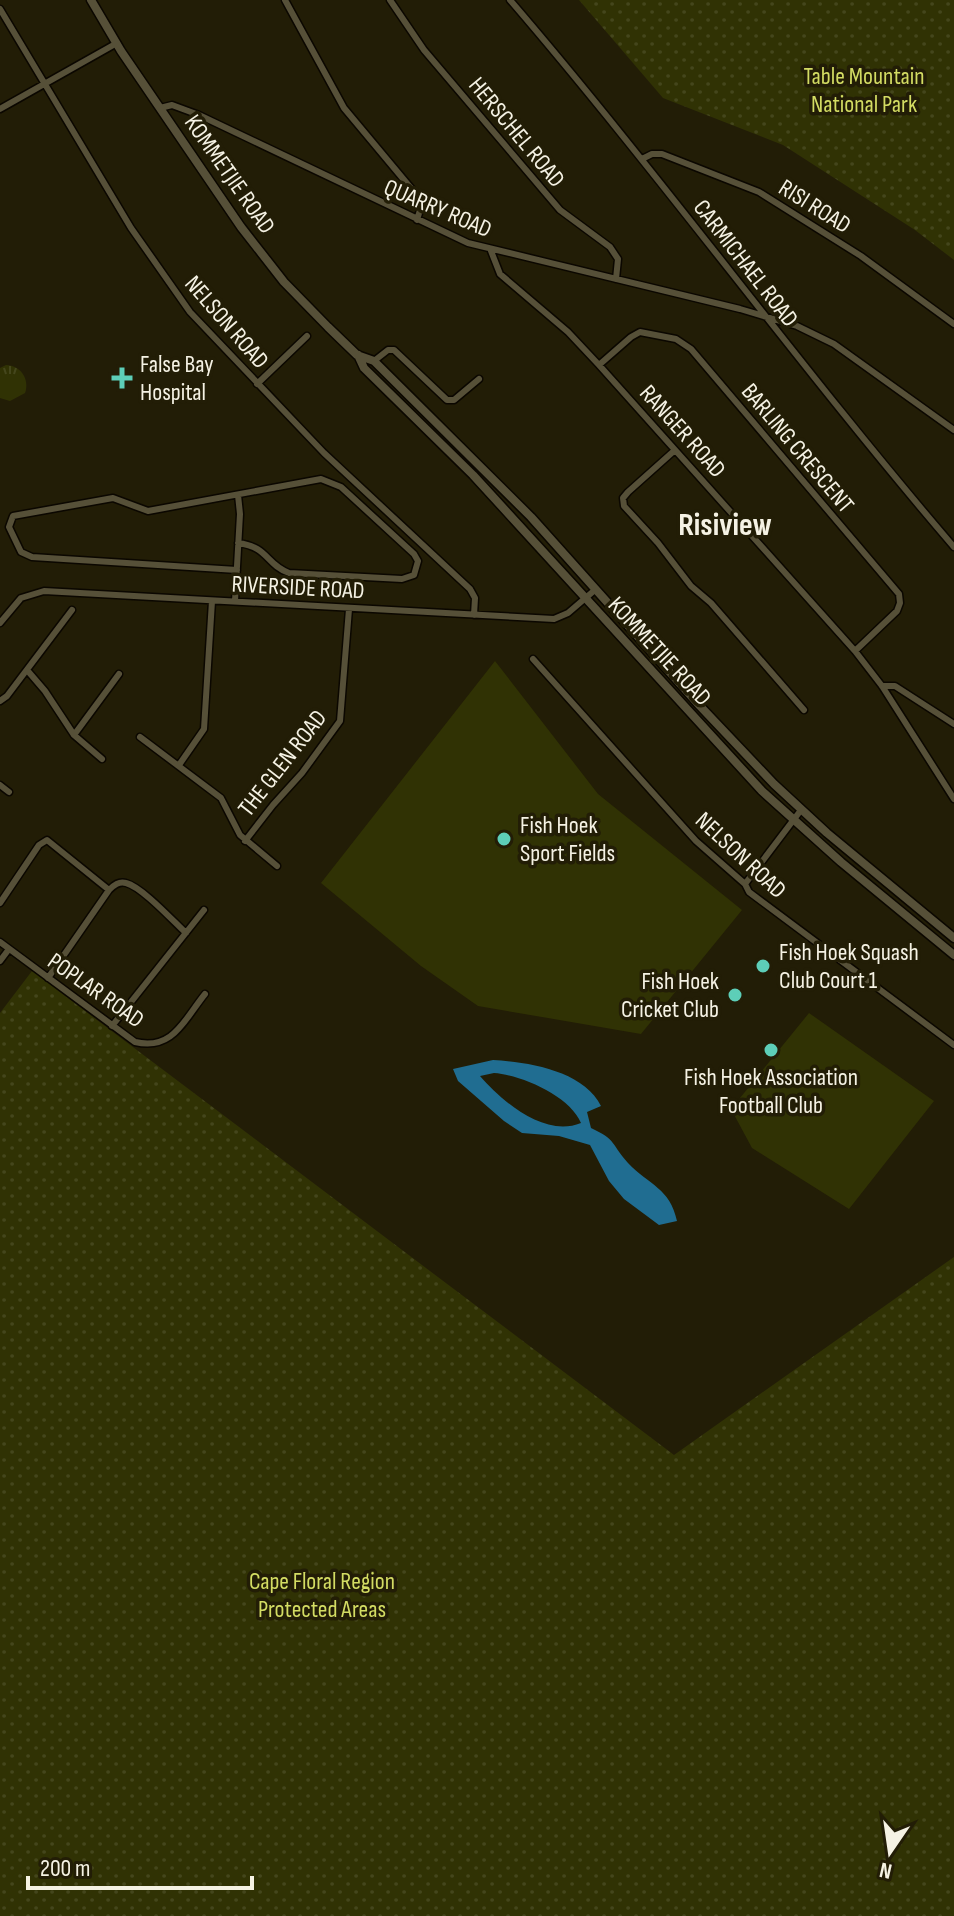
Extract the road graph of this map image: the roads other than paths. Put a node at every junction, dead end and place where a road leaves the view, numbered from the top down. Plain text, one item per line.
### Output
1 (91, 0) edge
2 (285, 0) edge
3 (390, 0) edge
4 (510, 0) edge
5 (0, 9) edge
6 (117, 43) junction
7 (44, 85) junction
8 (160, 108) junction
9 (0, 109) edge
10 (642, 159) junction
11 (417, 220) junction
12 (491, 251) junction
13 (616, 279) junction
14 (765, 316) junction
15 (954, 324) edge
16 (307, 336) dead end
17 (357, 355) junction
18 (374, 361) junction
19 (599, 365) junction
20 (479, 379) dead end
21 (257, 384) junction
22 (954, 430) edge
23 (675, 450) junction
24 (238, 495) junction
25 (944, 536) junction
26 (954, 540) edge
27 (238, 543) junction
28 (954, 547) edge
29 (237, 570) junction
30 (596, 589) junction
31 (585, 599) junction
32 (212, 601) junction
33 (235, 601) junction
34 (349, 609) junction
35 (72, 610) dead end
36 (474, 615) junction
37 (0, 623) edge
38 (855, 651) junction
39 (533, 659) dead end
40 (27, 670) junction
41 (119, 674) dead end
42 (882, 686) junction
43 (0, 701) edge
44 (804, 710) dead end
45 (954, 724) edge
46 (74, 735) junction
47 (140, 737) dead end
48 (102, 759) dead end
49 (179, 765) junction
50 (0, 785) edge
51 (9, 792) dead end
52 (954, 799) edge
53 (801, 810) junction
54 (792, 820) junction
55 (245, 841) junction
56 (277, 866) dead end
57 (745, 884) junction
58 (109, 890) junction
59 (0, 903) edge
60 (204, 910) dead end
61 (186, 933) junction
62 (954, 938) edge
63 (0, 942) edge
64 (9, 949) junction
65 (954, 955) edge
66 (0, 961) edge
67 (48, 978) junction
68 (205, 994) dead end
69 (112, 1026) junction
70 (954, 1045) edge

1 - 6 main road, KOMMETJIE ROAD
2 - 11 street
3 - 13 street, HERSCHEL ROAD
4 - 10 street, CARMICHAEL ROAD
5 - 7 street, NELSON ROAD
6 - 7 street
6 - 8 main road, KOMMETJIE ROAD
7 - 9 street
7 - 21 street, NELSON ROAD
8 - 11 street, QUARRY ROAD
8 - 17 main road, KOMMETJIE ROAD
10 - 14 street, CARMICHAEL ROAD
10 - 15 street, RISI ROAD
11 - 12 street, QUARRY ROAD
12 - 13 street, QUARRY ROAD
12 - 19 street, RANGER ROAD
13 - 14 street, QUARRY ROAD
14 - 22 street, QUARRY ROAD
14 - 25 street, CARMICHAEL ROAD
16 - 21 street
17 - 18 main road, KOMMETJIE ROAD
17 - 31 main road, KOMMETJIE ROAD
18 - 20 street
18 - 30 main road, KOMMETJIE ROAD
19 - 23 street, RANGER ROAD
19 - 38 street, BARLING CRESCENT
21 - 36 street, NELSON ROAD
23 - 38 street, RANGER ROAD
23 - 44 street
24 - 27 street
24 - 27 street
24 - 29 street
25 - 26 street
25 - 28 street, CARMICHAEL ROAD
27 - 29 street
29 - 33 street
30 - 31 street, RIVERSIDE ROAD
30 - 53 main road, KOMMETJIE ROAD
31 - 36 street, RIVERSIDE ROAD
31 - 54 main road, KOMMETJIE ROAD
32 - 33 street, RIVERSIDE ROAD
32 - 37 street, RIVERSIDE ROAD
32 - 49 street
33 - 34 street, RIVERSIDE ROAD
34 - 36 street, RIVERSIDE ROAD
34 - 55 street, THE GLEN ROAD
35 - 40 street
38 - 42 street, RANGER ROAD
39 - 57 street, NELSON ROAD
40 - 43 street
40 - 46 street
41 - 46 street
42 - 45 street
42 - 52 street, RANGER ROAD
46 - 48 street
47 - 49 street
49 - 55 street
50 - 51 street
53 - 54 street
53 - 62 main road, KOMMETJIE ROAD
54 - 57 street
54 - 65 main road, KOMMETJIE ROAD
55 - 56 street
57 - 70 street, NELSON ROAD
58 - 59 street
58 - 61 street
58 - 67 street
60 - 61 street
61 - 69 street
63 - 64 street, POPLAR ROAD
64 - 66 street
64 - 67 street, POPLAR ROAD
67 - 69 street, POPLAR ROAD
68 - 69 street, POPLAR ROAD

